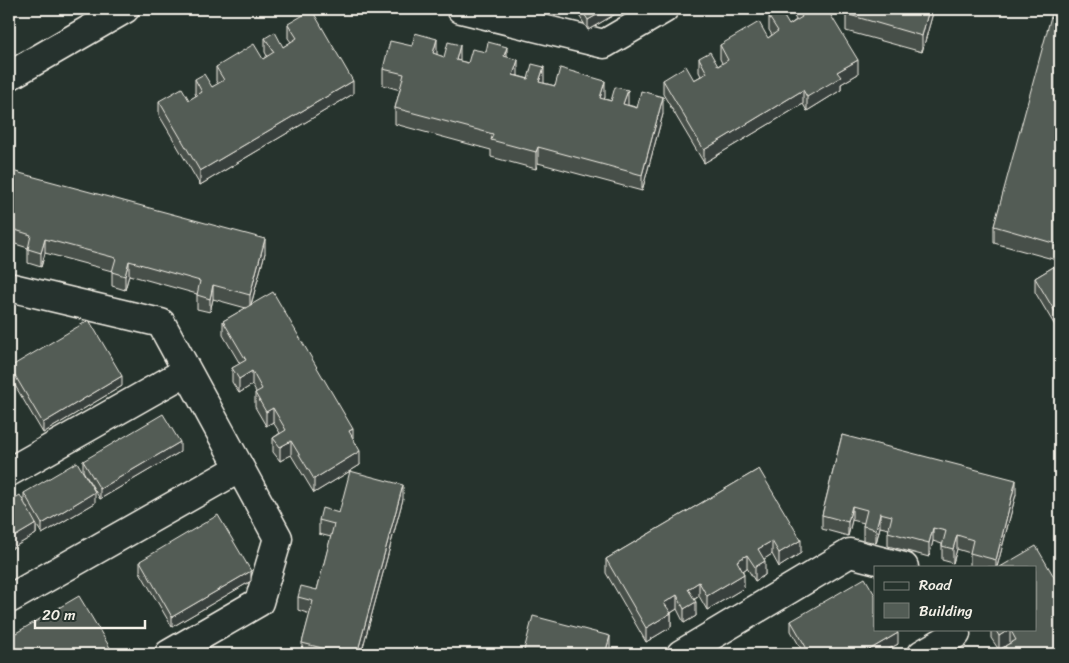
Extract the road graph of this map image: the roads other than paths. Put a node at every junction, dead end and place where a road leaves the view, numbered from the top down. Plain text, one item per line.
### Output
1 (125, 9) edge
2 (461, 9) edge
3 (664, 9) edge
4 (9, 76) edge
5 (9, 287) edge
6 (188, 372) junction
7 (240, 468) junction
8 (9, 472) edge
9 (900, 566) edge
10 (9, 599) edge
11 (959, 639) edge
12 (169, 654) edge
13 (681, 654) edge
14 (922, 654) edge

1 - 4 street
2 - 3 street
5 - 6 street
6 - 7 street
6 - 8 street
7 - 10 street
7 - 12 street
9 - 13 street
11 - 14 street

